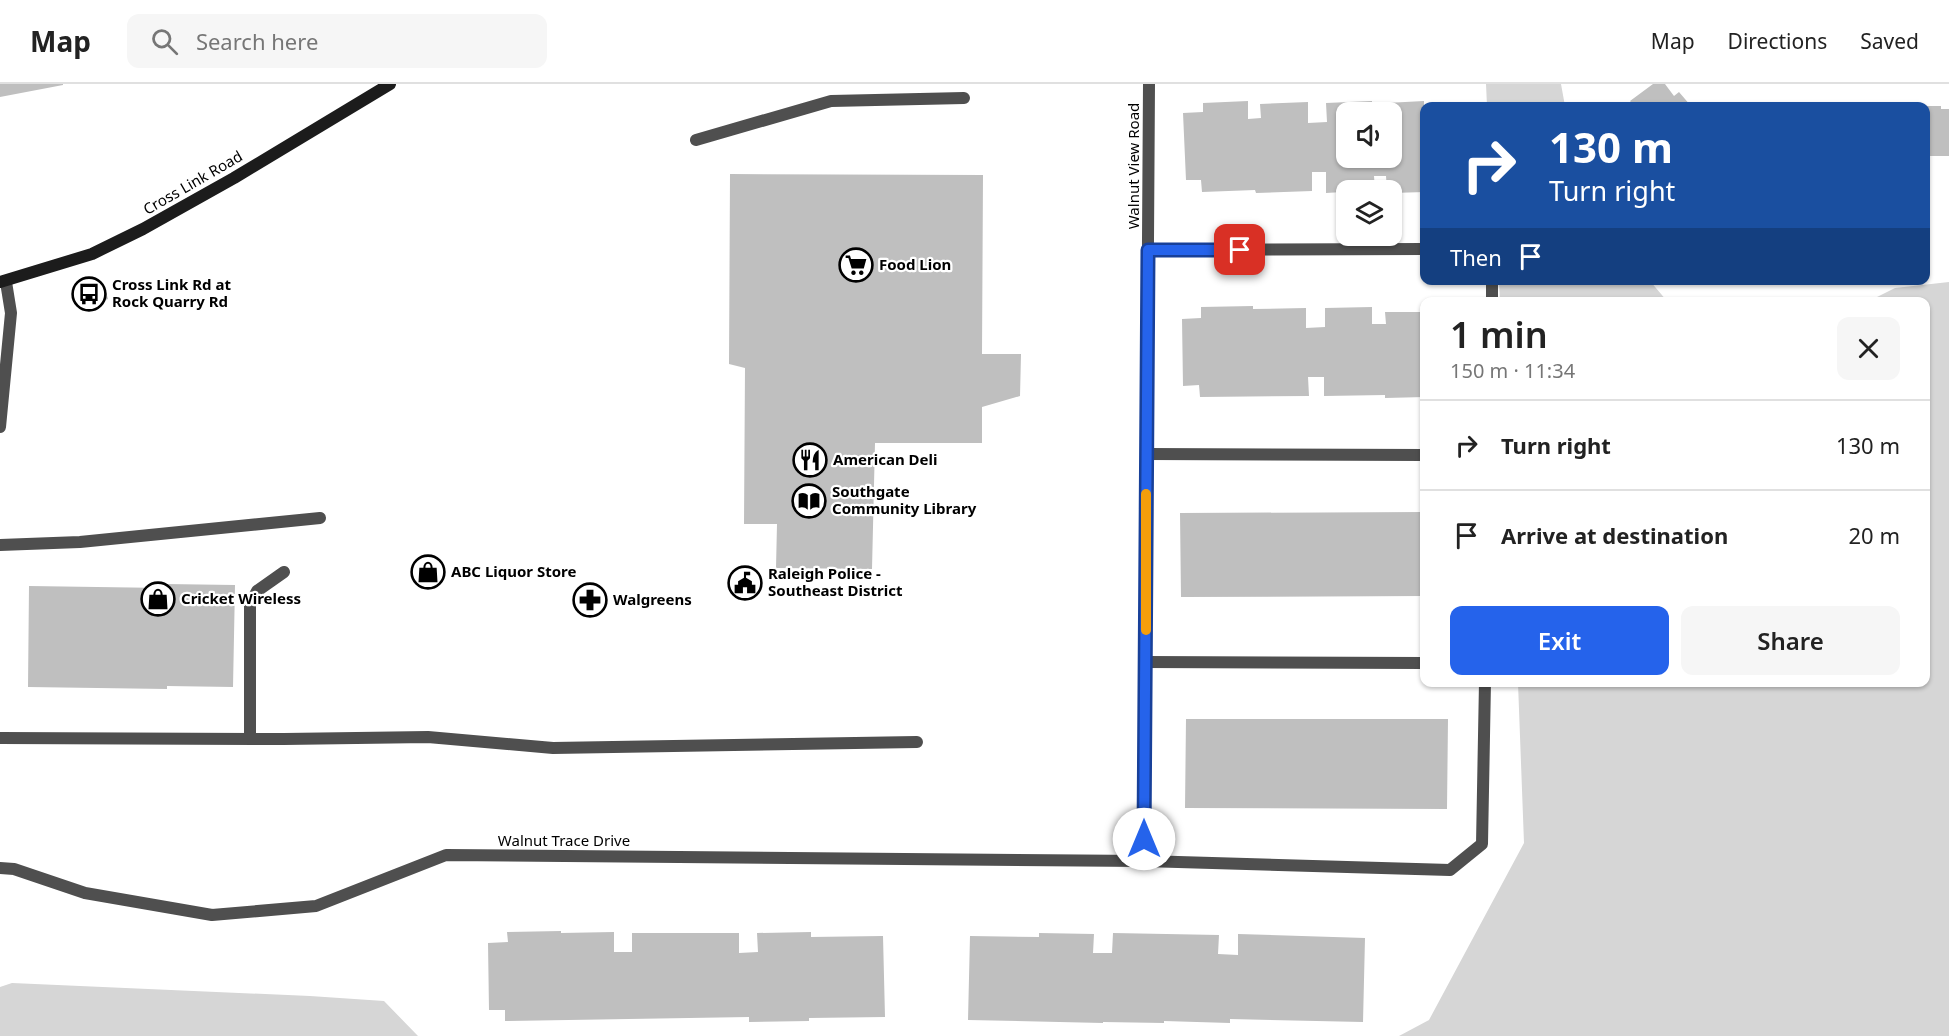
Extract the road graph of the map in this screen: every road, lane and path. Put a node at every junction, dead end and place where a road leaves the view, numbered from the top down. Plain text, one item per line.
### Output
1 (390, 84) edge
2 (1149, 84) edge
3 (964, 98) dead end
4 (696, 140) dead end
5 (1420, 249) edge
6 (1148, 250) junction
7 (3, 282) edge
8 (0, 427) edge
9 (1147, 454) junction
10 (1420, 455) edge
11 (320, 518) dead end
12 (0, 545) edge
13 (284, 572) dead end
14 (1145, 662) junction
15 (1420, 663) edge
16 (1485, 687) edge
17 (0, 738) edge
18 (250, 740) junction
19 (917, 742) dead end
20 (1144, 861) junction
21 (0, 868) edge

1 - 7 street, Cross Link Road
2 - 6 street, Walnut View Road
3 - 4 street
5 - 6 street
6 - 9 street, Walnut View Road
7 - 8 street
9 - 10 street
9 - 14 street, Walnut View Road
11 - 12 street
13 - 18 street
14 - 15 street
14 - 20 street, Walnut View Road
16 - 20 street, Walnut Trace Drive
17 - 18 street
18 - 19 street
20 - 21 street, Walnut Trace Drive

